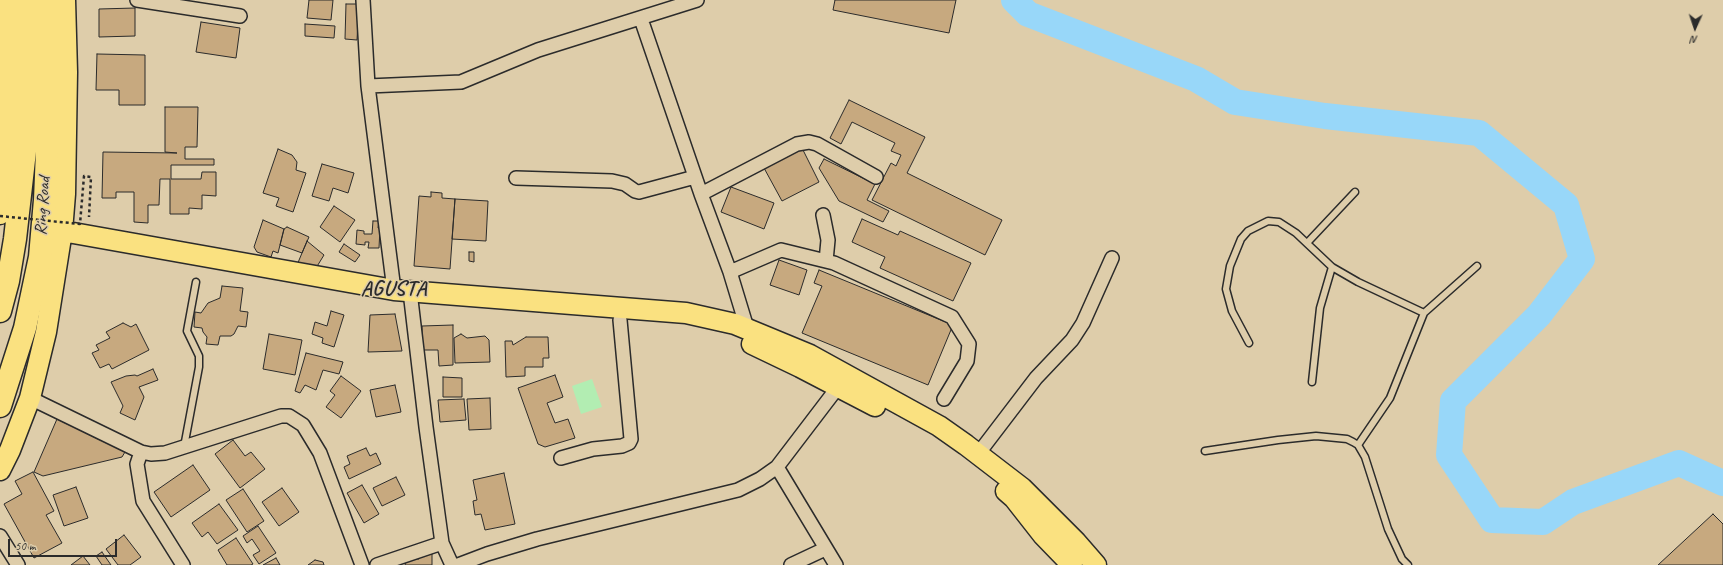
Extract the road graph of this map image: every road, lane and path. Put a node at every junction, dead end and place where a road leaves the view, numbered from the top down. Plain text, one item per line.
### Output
1 (5, 0) edge
2 (26, 0) edge
3 (47, 0) edge
4 (65, 0) edge
5 (137, 0) edge
6 (363, 0) edge
7 (697, 0) edge
8 (240, 16) dead end
9 (641, 19) junction
10 (368, 86) junction
11 (695, 177) junction
12 (876, 177) dead end
13 (516, 178) dead end
14 (1355, 192) dead end
15 (701, 194) junction
16 (0, 215) edge
17 (823, 215) dead end
18 (89, 217) dead end
19 (62, 235) junction
20 (1307, 243) junction
21 (1112, 258) dead end
22 (826, 261) junction
23 (1477, 266) dead end
24 (1332, 267) junction
25 (730, 272) junction
26 (196, 282) dead end
27 (394, 290) junction
28 (411, 300) junction
29 (0, 311) edge
30 (1424, 313) junction
31 (620, 320) junction
32 (747, 328) junction
33 (1249, 343) dead end
34 (1312, 382) dead end
35 (838, 387) junction
36 (30, 398) junction
37 (944, 399) dead end
38 (0, 406) edge
39 (1358, 445) junction
40 (184, 447) junction
41 (1205, 451) dead end
42 (141, 452) junction
43 (978, 454) junction
44 (561, 458) dead end
45 (777, 467) junction
46 (0, 470) edge
47 (0, 536) edge
48 (442, 543) junction
49 (825, 549) junction
50 (18, 565) edge
51 (184, 565) edge
52 (362, 565) edge
53 (377, 565) edge
54 (452, 565) edge
55 (458, 565) edge
56 (791, 565) edge
57 (836, 565) edge
58 (1072, 565) edge
59 (1096, 565) edge
60 (1408, 565) edge

1 - 16 main road
2 - 29 highway, Ring Road
3 - 38 highway, Ring Road
4 - 19 main road
5 - 8 street
6 - 10 street
7 - 9 street
9 - 10 street
9 - 11 street
10 - 27 street
11 - 13 street
11 - 15 street
12 - 15 street
14 - 20 lane
15 - 25 street
16 - 18 path, bridge
17 - 22 street
19 - 27 main road
19 - 28 main road
19 - 36 main road
20 - 24 lane
20 - 33 lane
21 - 43 street
22 - 25 street
22 - 37 street
23 - 30 lane
24 - 30 lane
24 - 34 lane
25 - 32 street
26 - 40 lane
27 - 32 main road
28 - 31 main road
28 - 48 street
30 - 39 lane
31 - 35 main road
31 - 44 street
32 - 43 main road
35 - 45 street
35 - 58 main road
36 - 42 street
36 - 46 main road
39 - 41 lane
39 - 60 lane
40 - 42 street
40 - 52 street
42 - 51 street
43 - 59 main road
45 - 49 street
45 - 55 street
47 - 50 street
48 - 53 street
48 - 54 street
49 - 56 street
49 - 57 street

